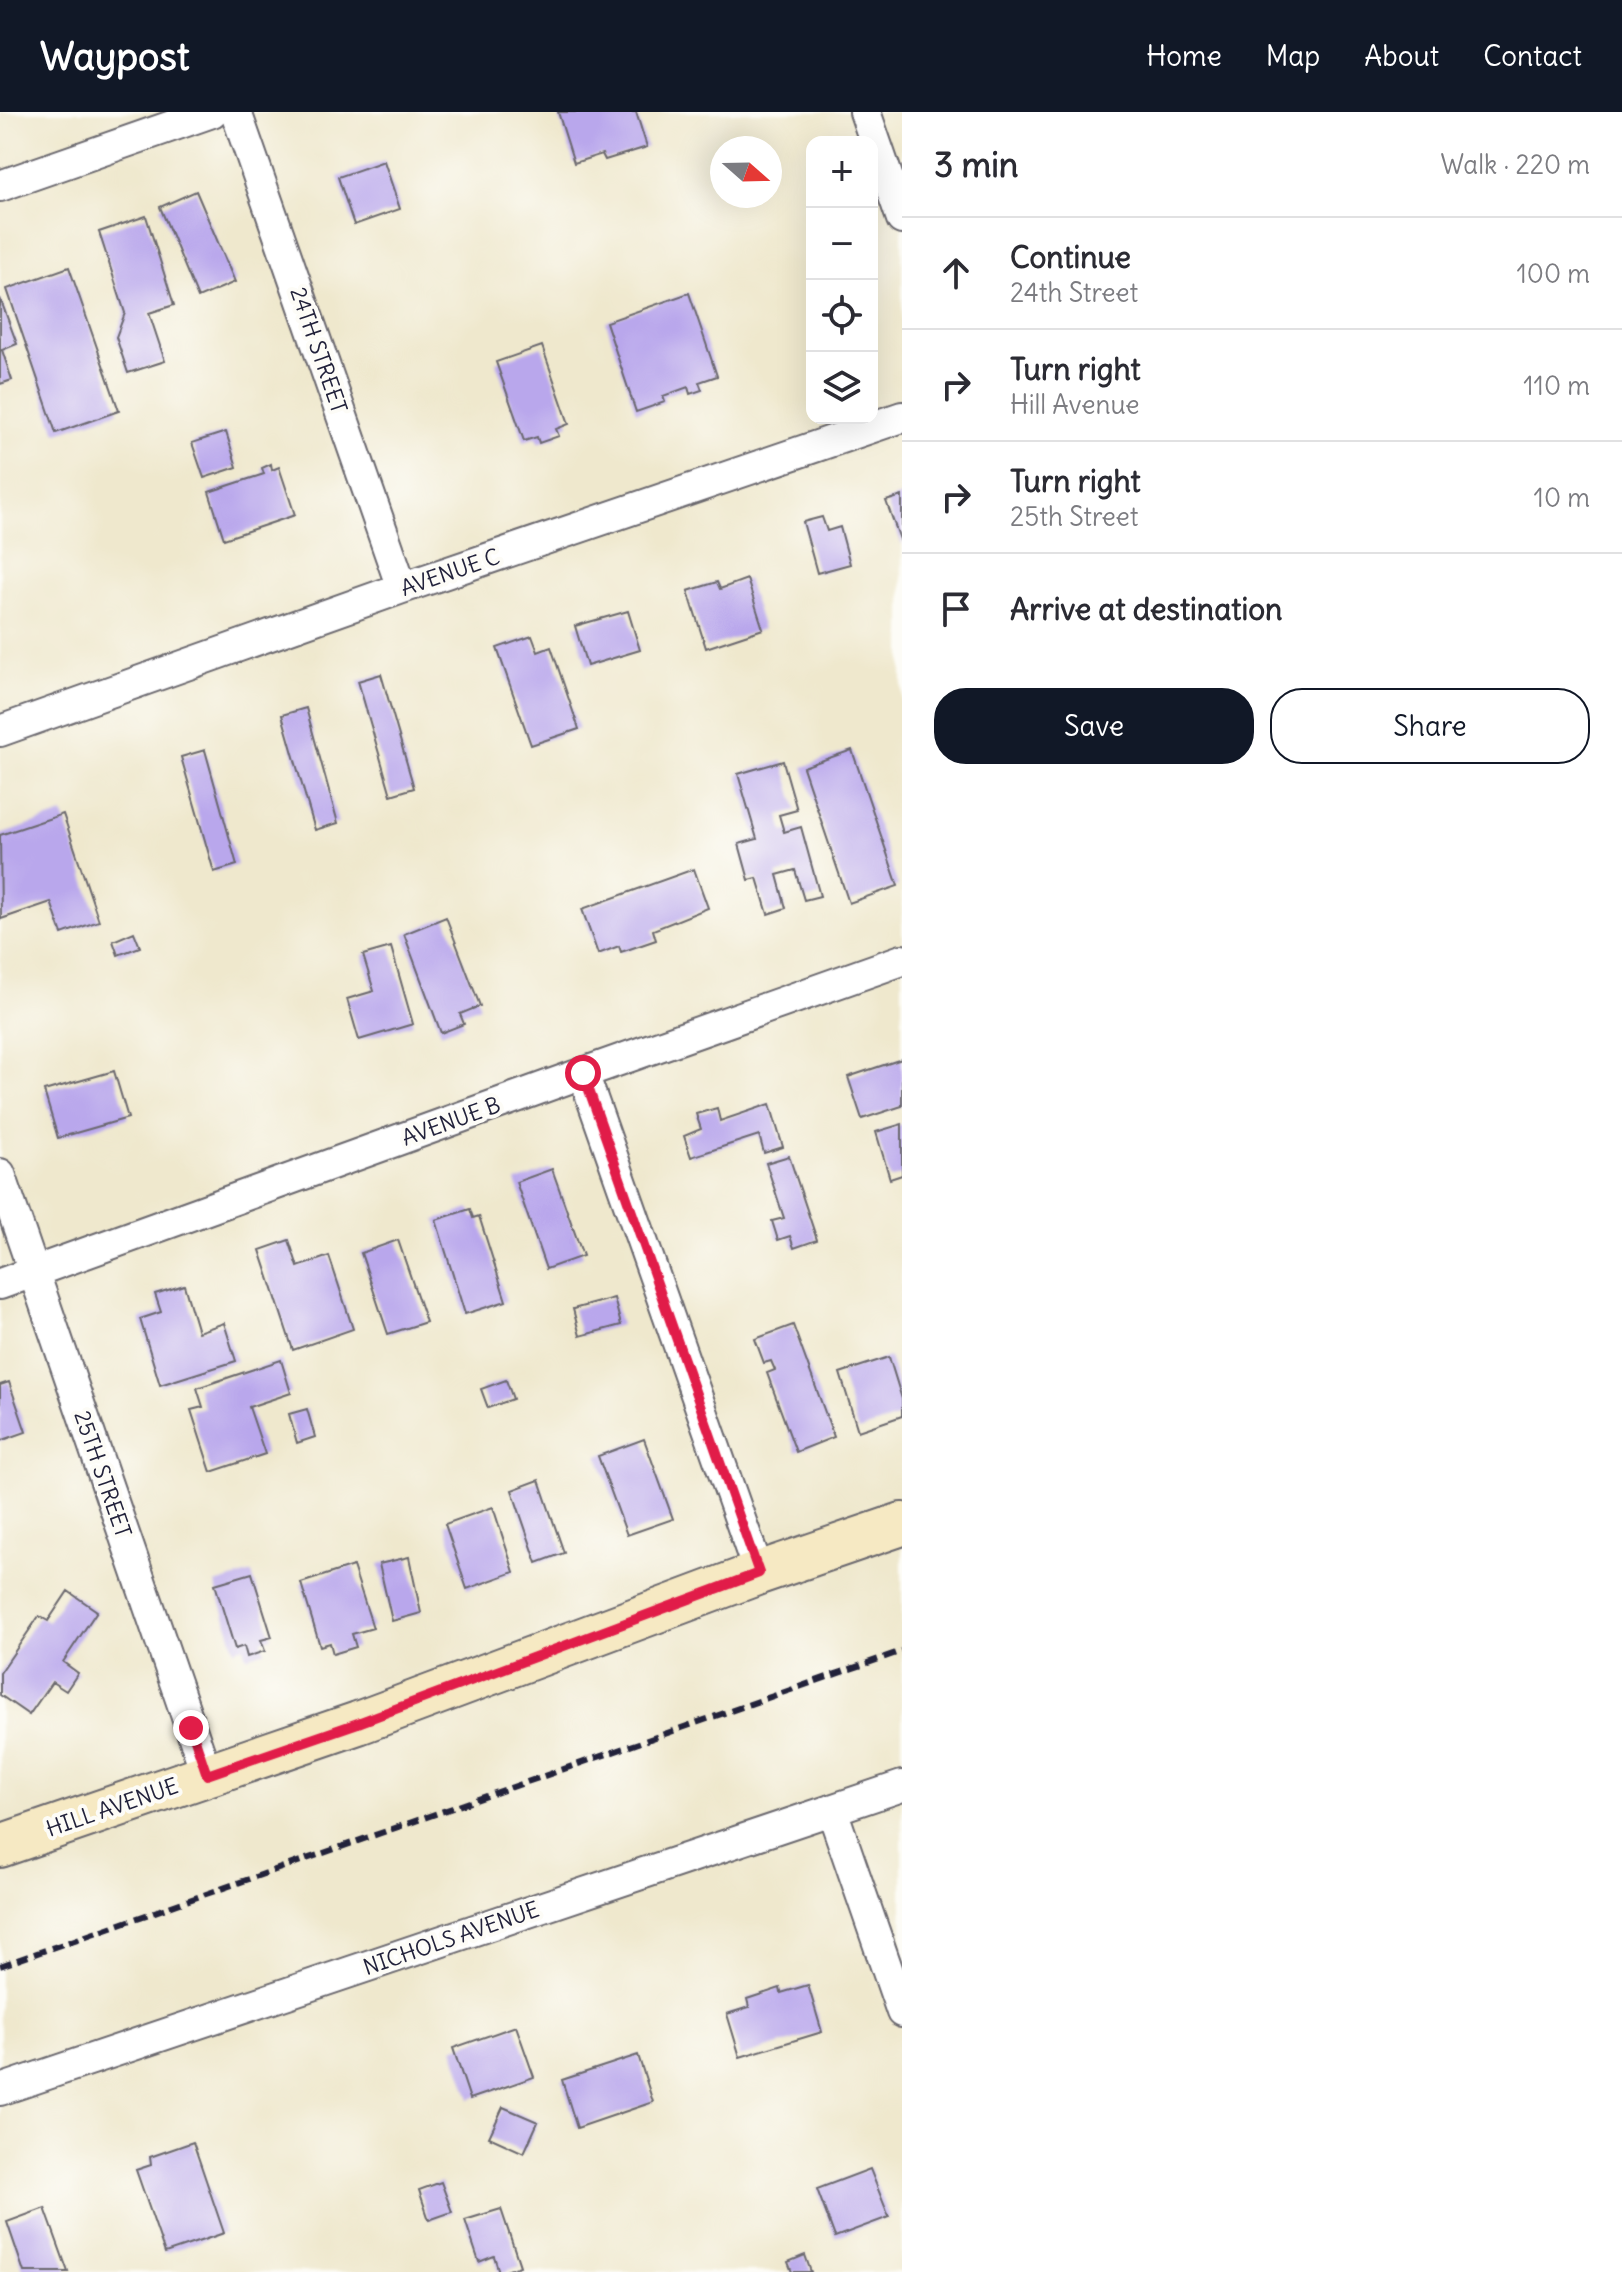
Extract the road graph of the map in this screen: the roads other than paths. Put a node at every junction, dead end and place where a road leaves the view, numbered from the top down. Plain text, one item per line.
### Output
1 (212, 112) edge
2 (236, 112) edge
3 (865, 112) edge
4 (0, 186) edge
5 (902, 219) edge
6 (902, 417) edge
7 (402, 588) junction
8 (0, 731) edge
9 (902, 960) edge
10 (583, 1073) junction
11 (0, 1174) edge
12 (34, 1272) junction
13 (0, 1284) edge
14 (902, 1524) edge
15 (759, 1573) junction
16 (207, 1775) junction
17 (902, 1786) edge
18 (832, 1810) junction
19 (0, 1846) edge
20 (902, 2012) edge
21 (0, 2090) edge

1 - 4 street
2 - 7 street, 24TH STREET
3 - 5 street
6 - 7 street, AVENUE C
7 - 8 street, AVENUE C
9 - 10 street, AVENUE B
10 - 12 street, AVENUE B
10 - 15 street
11 - 12 street, 25TH STREET
12 - 13 street, AVENUE B
12 - 16 street, 25TH STREET
14 - 15 street, HILL AVENUE
15 - 16 street, HILL AVENUE
16 - 19 street, HILL AVENUE
17 - 18 street, NICHOLS AVENUE
18 - 20 street
18 - 21 street, NICHOLS AVENUE

